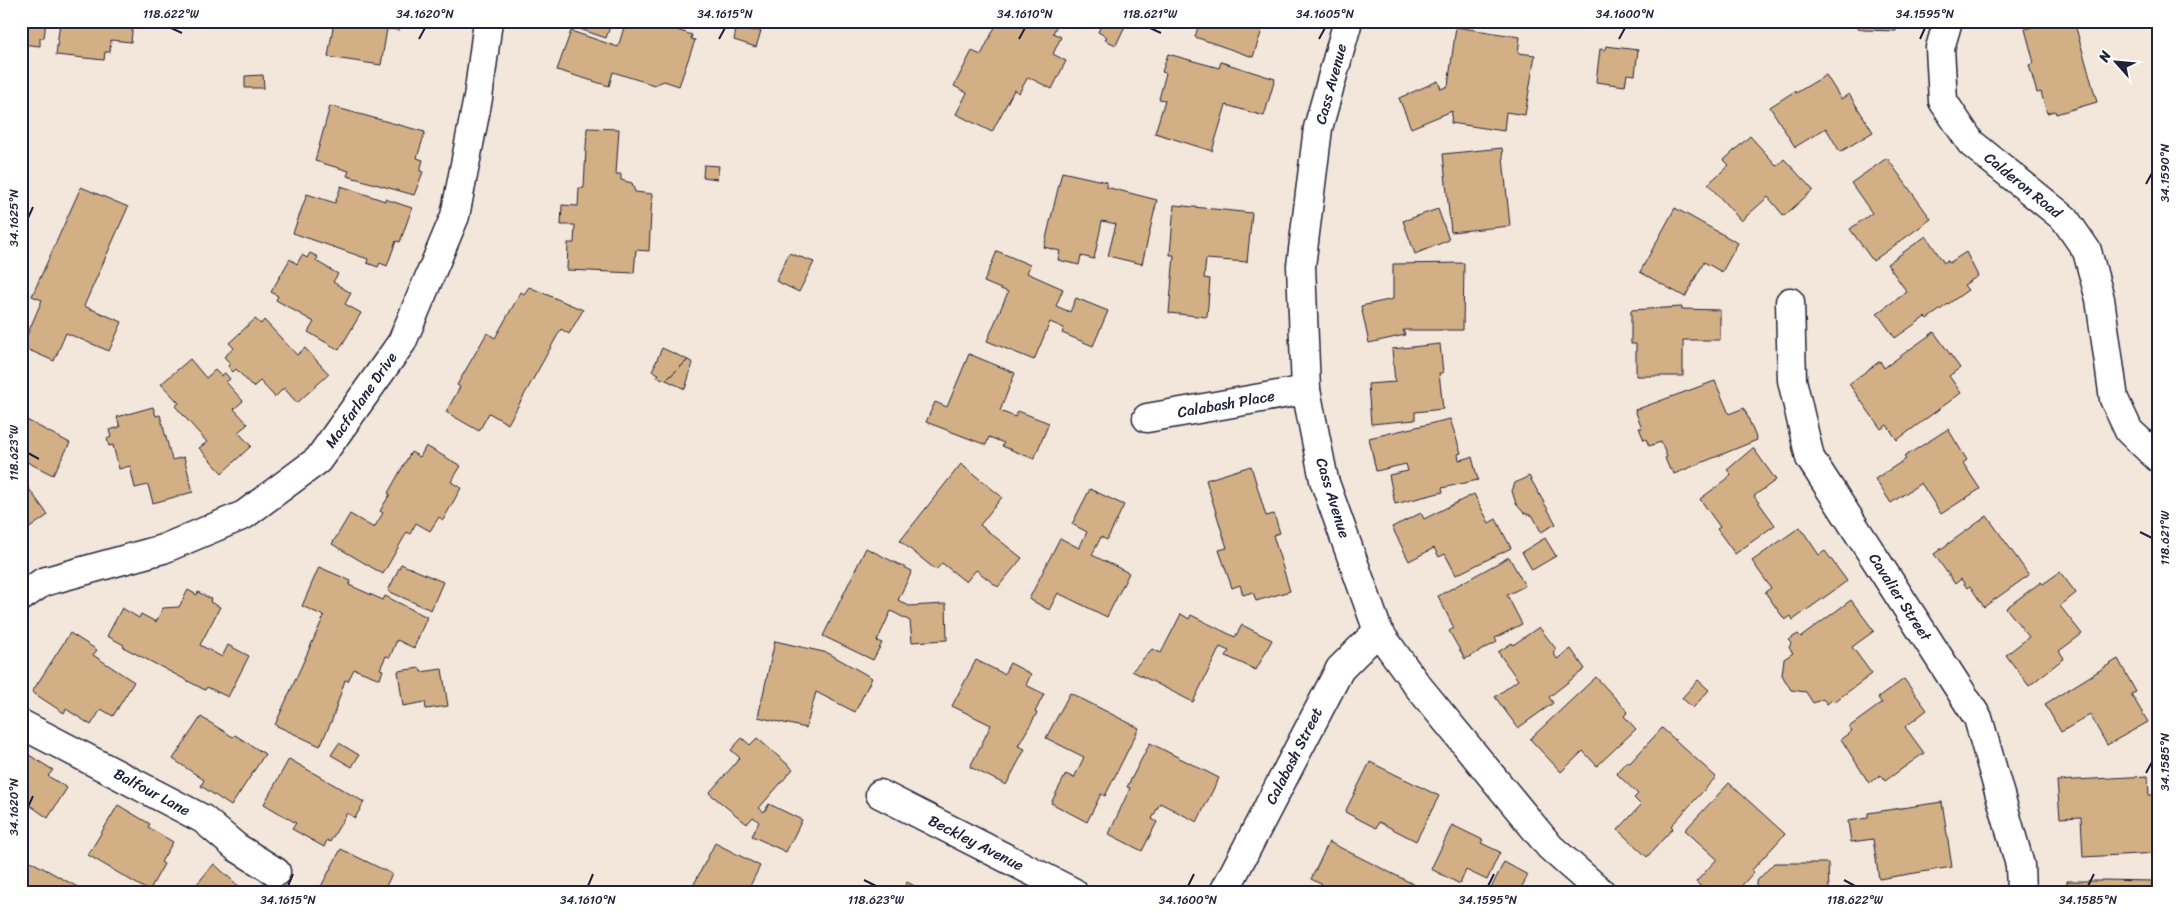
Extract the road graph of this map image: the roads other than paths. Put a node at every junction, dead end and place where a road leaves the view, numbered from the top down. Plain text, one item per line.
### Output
1 (488, 21) edge
2 (1348, 21) edge
3 (1948, 21) edge
4 (1790, 302) dead end
5 (1306, 390) junction
6 (1146, 418) dead end
7 (2158, 458) edge
8 (21, 598) edge
9 (1378, 630) junction
10 (21, 724) edge
11 (880, 794) dead end
12 (276, 872) dead end
13 (1073, 892) edge
14 (1224, 892) edge
15 (1601, 892) edge
16 (2021, 892) edge

1 - 8 street, Macfarlane Drive
2 - 5 street, Cass Avenue
3 - 7 street, Calderon Road
4 - 16 street, Cavalier Street
5 - 6 street, Calabash Place
5 - 9 street, Cass Avenue
9 - 14 street, Calabash Street
9 - 15 street, Cass Avenue
10 - 12 street, Balfour Lane
11 - 13 street, Beckley Avenue

